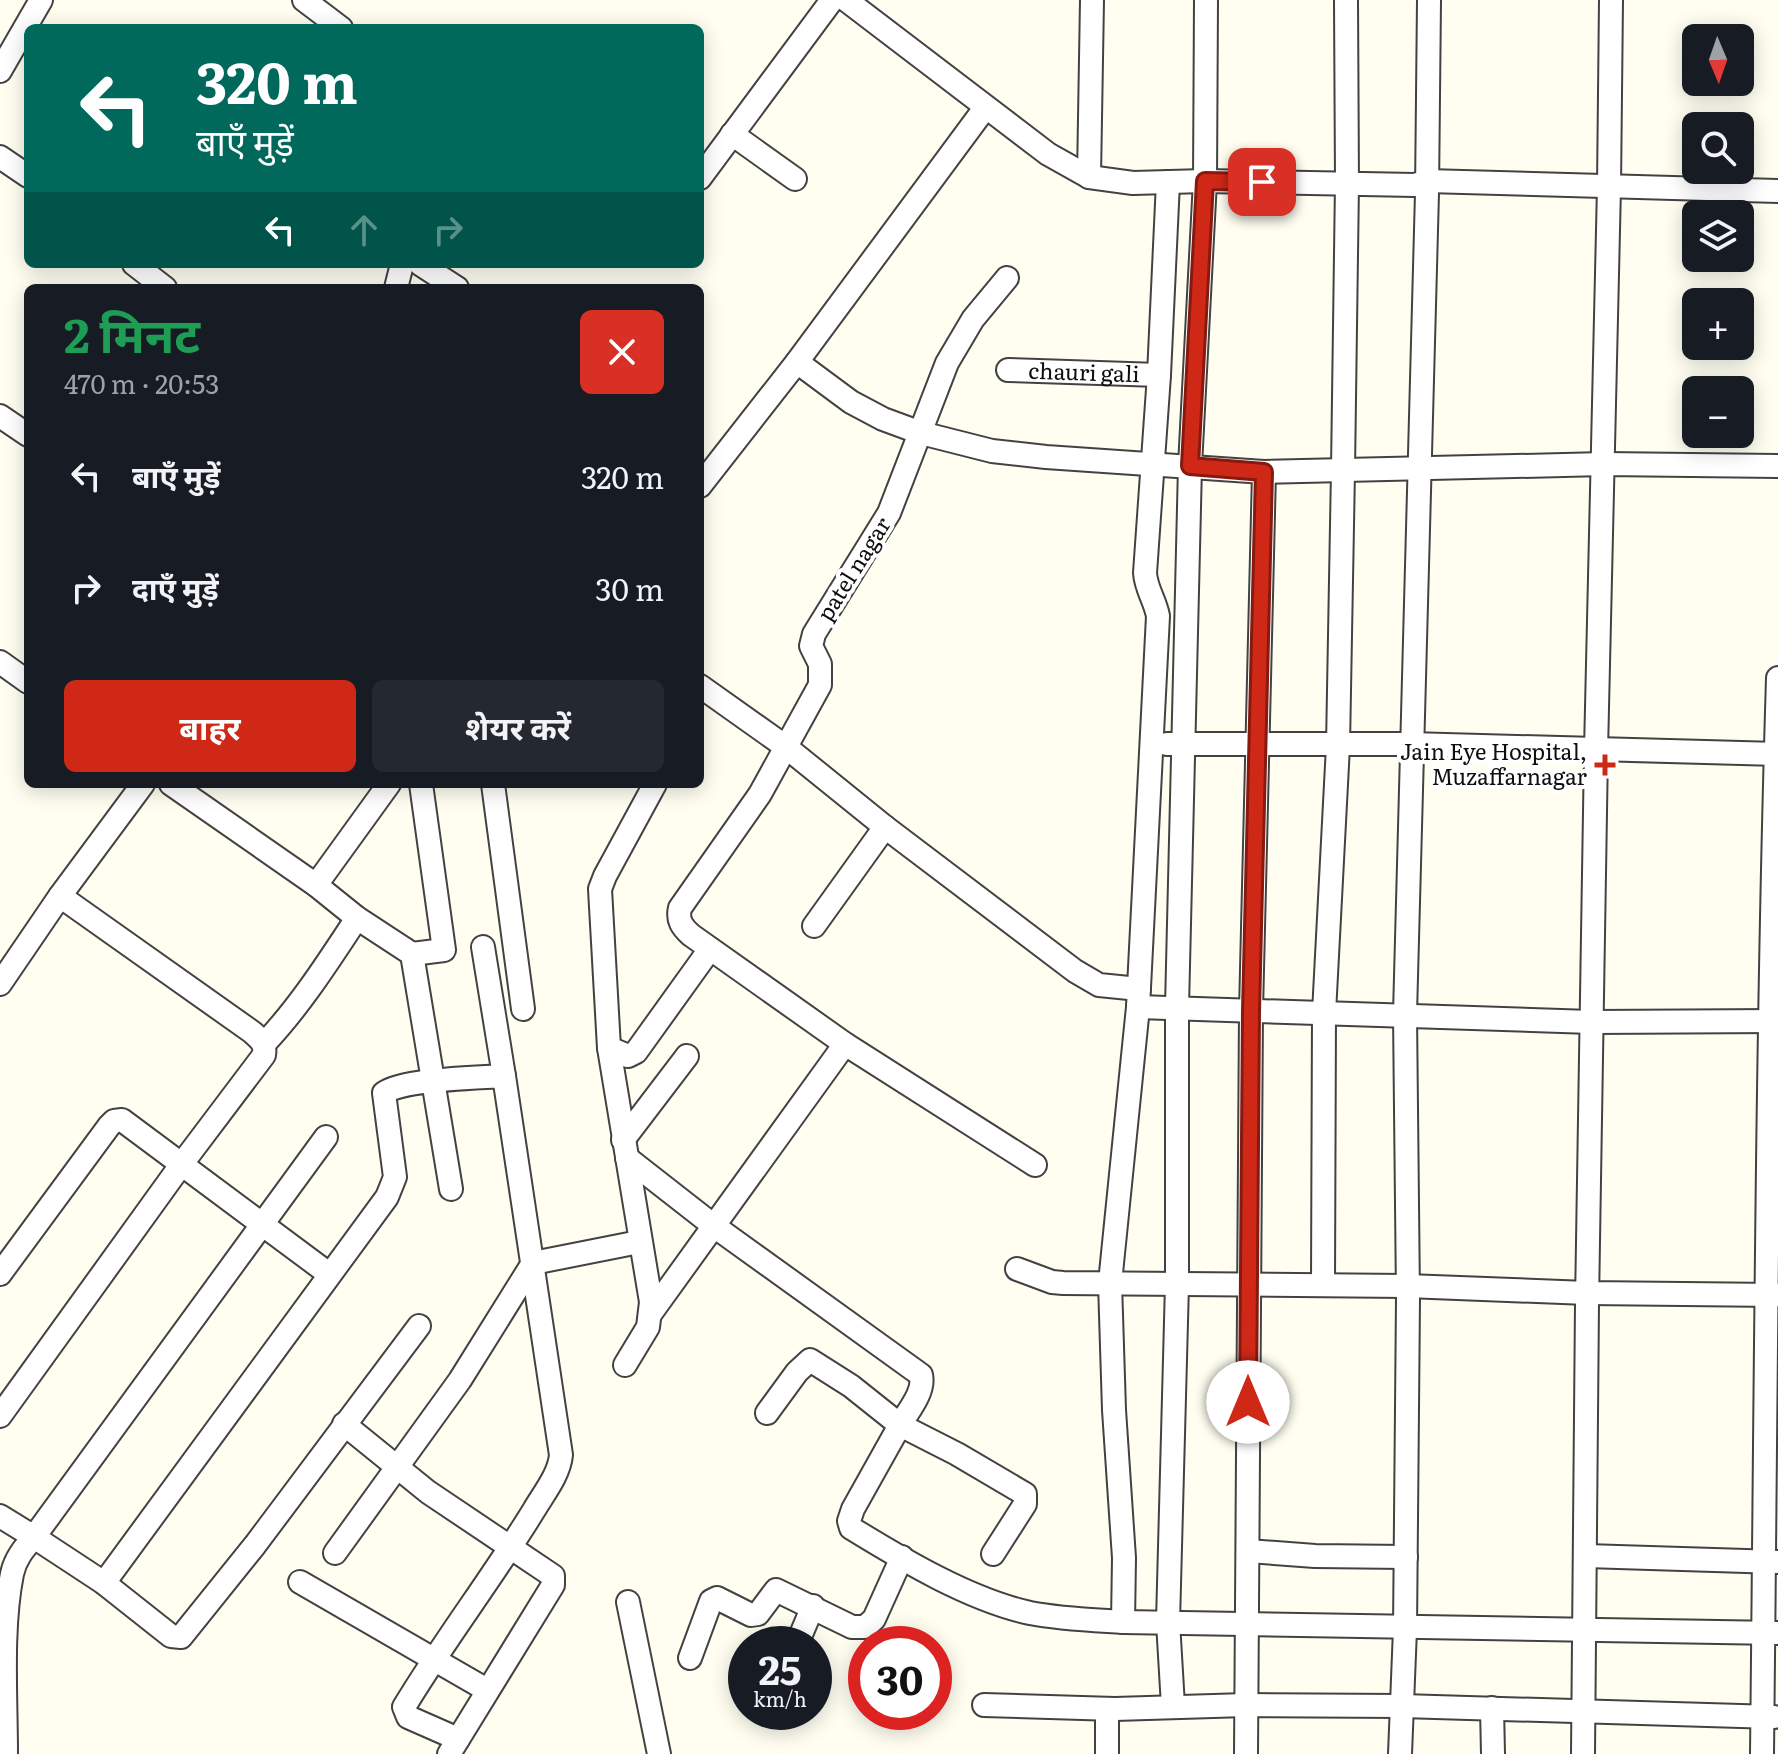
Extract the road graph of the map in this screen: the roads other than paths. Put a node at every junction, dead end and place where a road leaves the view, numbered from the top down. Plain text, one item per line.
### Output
1 (41, 0) edge
2 (304, 0) edge
3 (832, 0) edge
4 (846, 0) edge
5 (1092, 0) edge
6 (1206, 0) edge
7 (1346, 0) edge
8 (1429, 0) edge
9 (1611, 0) edge
10 (27, 24) edge
11 (336, 24) edge
12 (24, 29) edge
13 (0, 71) edge
14 (985, 108) junction
15 (732, 134) junction
16 (0, 157) edge
17 (704, 172) edge
18 (24, 173) edge
19 (1089, 177) junction
20 (795, 179) dead end
21 (1205, 181) junction
22 (1427, 181) junction
23 (1168, 182) junction
24 (1347, 183) junction
25 (1609, 187) junction
26 (1778, 191) edge
27 (139, 268) edge
28 (426, 268) edge
29 (1007, 278) dead end
30 (160, 284) edge
31 (451, 284) edge
32 (797, 362) junction
33 (1008, 370) dead end
34 (1159, 375) junction
35 (0, 416) edge
36 (24, 432) edge
37 (921, 433) junction
38 (1152, 464) junction
39 (1604, 464) junction
40 (1190, 466) junction
41 (1778, 466) edge
42 (1343, 470) junction
43 (1418, 470) junction
44 (1264, 472) junction
45 (704, 481) edge
46 (1778, 678) edge
47 (704, 694) edge
48 (1151, 744) junction
49 (1410, 744) junction
50 (1182, 745) junction
51 (1257, 745) junction
52 (1338, 746) junction
53 (786, 747) junction
54 (1596, 751) junction
55 (1777, 754) edge
56 (140, 788) edge
57 (177, 788) edge
58 (386, 788) edge
59 (422, 788) edge
60 (494, 788) edge
61 (653, 788) edge
62 (885, 827) junction
63 (316, 885) junction
64 (60, 896) junction
65 (357, 918) junction
66 (814, 926) dead end
67 (513, 943) junction
68 (483, 947) junction
69 (710, 949) junction
70 (444, 950) junction
71 (412, 954) junction
72 (0, 984) edge
73 (1138, 998) junction
74 (1177, 1007) junction
75 (523, 1009) dead end
76 (1251, 1011) junction
77 (1324, 1013) junction
78 (1405, 1014) junction
79 (1775, 1021) edge
80 (1591, 1022) junction
81 (264, 1044) junction
82 (845, 1044) junction
83 (609, 1048) junction
84 (687, 1056) dead end
85 (504, 1076) junction
86 (433, 1082) junction
87 (326, 1137) dead end
88 (625, 1149) junction
89 (181, 1165) junction
90 (1035, 1165) dead end
91 (451, 1189) dead end
92 (262, 1224) junction
93 (714, 1226) junction
94 (639, 1242) junction
95 (533, 1263) junction
96 (1017, 1269) dead end
97 (0, 1274) edge
98 (329, 1274) junction
99 (1110, 1283) junction
100 (1177, 1284) junction
101 (1248, 1284) junction
102 (1323, 1285) junction
103 (1407, 1286) junction
104 (1587, 1293) junction
105 (1772, 1295) edge
106 (651, 1313) junction
107 (419, 1326) dead end
108 (625, 1365) dead end
109 (767, 1413) dead end
110 (0, 1416) edge
111 (344, 1424) junction
112 (900, 1425) junction
113 (397, 1468) junction
114 (0, 1516) edge
115 (34, 1537) junction
116 (511, 1548) junction
117 (1248, 1551) junction
118 (335, 1553) dead end
119 (993, 1554) dead end
120 (1586, 1556) junction
121 (902, 1557) junction
122 (1406, 1557) junction
123 (1772, 1562) edge
124 (300, 1582) dead end
125 (104, 1583) junction
126 (628, 1602) dead end
127 (813, 1606) junction
128 (1123, 1622) junction
129 (1168, 1622) junction
130 (1247, 1623) junction
131 (805, 1626) edge
132 (1405, 1629) junction
133 (1585, 1631) junction
134 (1772, 1633) edge
135 (690, 1658) dead end
136 (433, 1659) junction
137 (487, 1690) junction
138 (984, 1705) dead end
139 (1246, 1705) junction
140 (1173, 1706) junction
141 (1402, 1706) junction
142 (1492, 1708) junction
143 (1107, 1709) junction
144 (1585, 1711) junction
145 (1770, 1717) edge
146 (453, 1746) edge
147 (6, 1754) edge
148 (659, 1754) edge
149 (1107, 1754) edge
150 (1246, 1754) edge
151 (1400, 1754) edge
152 (1493, 1754) edge
153 (1583, 1754) edge
154 (1762, 1754) edge

1 - 10 street
2 - 11 street
3 - 15 street
4 - 14 street
5 - 19 street
6 - 21 street
7 - 24 street
8 - 22 street
9 - 25 street
12 - 13 street
14 - 19 street
14 - 32 street
15 - 17 street
15 - 20 street
16 - 18 street
19 - 23 street
21 - 23 street
21 - 24 street
21 - 40 street
22 - 24 street
22 - 25 street
22 - 43 street
23 - 34 street
24 - 42 street
25 - 26 street
25 - 39 street
27 - 30 street
28 - 31 street
29 - 37 street
32 - 37 street
32 - 45 street
33 - 34 street, chauri gali
34 - 38 street
35 - 36 street
37 - 38 street
37 - 53 street, patel nagar
38 - 40 street
38 - 48 street
39 - 41 street
39 - 43 street
39 - 54 street
40 - 44 street
40 - 50 street
42 - 43 street
42 - 44 street
42 - 52 street
43 - 49 street
44 - 51 street
46 - 55 street
47 - 53 street
48 - 50 street
48 - 73 street
49 - 52 street
49 - 54 street
49 - 78 street
50 - 51 street
50 - 74 street
51 - 52 street
51 - 76 street
52 - 77 street
53 - 62 street
53 - 69 street, patel nagar
54 - 55 street
54 - 80 street
55 - 79 street
56 - 64 street
57 - 63 street
58 - 63 street
59 - 70 street
60 - 67 street
61 - 83 street
62 - 66 street
62 - 73 street
63 - 65 street
64 - 72 street
64 - 81 street
65 - 71 street
65 - 81 street
67 - 68 street
67 - 75 street
68 - 70 street
68 - 85 street
69 - 82 street, patel nagar
69 - 83 street
70 - 71 street
71 - 86 street
73 - 74 street
73 - 99 street
74 - 76 street
74 - 100 street
76 - 77 street
76 - 101 street
77 - 78 street
77 - 102 street
78 - 80 street
78 - 103 street
79 - 80 street
79 - 105 street
80 - 104 street
81 - 89 street
82 - 90 street, patel nagar
82 - 93 street
83 - 88 street
84 - 88 street
85 - 86 street
85 - 95 street
86 - 91 street
86 - 98 street
87 - 92 street
88 - 93 street
88 - 94 street
89 - 92 street
89 - 97 street
89 - 110 street
92 - 98 street
92 - 115 street
93 - 106 street
93 - 112 street
94 - 95 street
94 - 106 street
95 - 113 street
95 - 116 street
96 - 99 street
98 - 125 street
99 - 100 street
99 - 128 street
100 - 101 street
100 - 129 street
101 - 102 street
101 - 117 street
102 - 103 street
103 - 104 street
103 - 122 street
104 - 105 street
104 - 120 street
105 - 123 street
106 - 108 street
107 - 111 street
109 - 112 street
111 - 113 street
111 - 125 street
112 - 119 street
112 - 121 street
113 - 116 street
113 - 118 street
114 - 115 street
115 - 125 street
115 - 147 street
116 - 136 street
116 - 137 street
117 - 122 street
117 - 130 street
120 - 123 street
120 - 133 street
121 - 127 street
121 - 128 street
122 - 132 street
123 - 134 street
124 - 136 street
126 - 148 street
127 - 131 street
127 - 135 street
128 - 129 street
129 - 130 street
129 - 140 street
130 - 132 street
130 - 139 street
132 - 133 street
132 - 141 street
133 - 134 street
133 - 144 street
134 - 145 street
136 - 137 street
136 - 146 street
137 - 146 street
138 - 143 street
139 - 140 street
139 - 141 street
139 - 150 street
140 - 143 street
141 - 142 street
141 - 151 street
142 - 144 street
142 - 152 street
143 - 149 street
144 - 145 street
144 - 153 street
145 - 154 street

